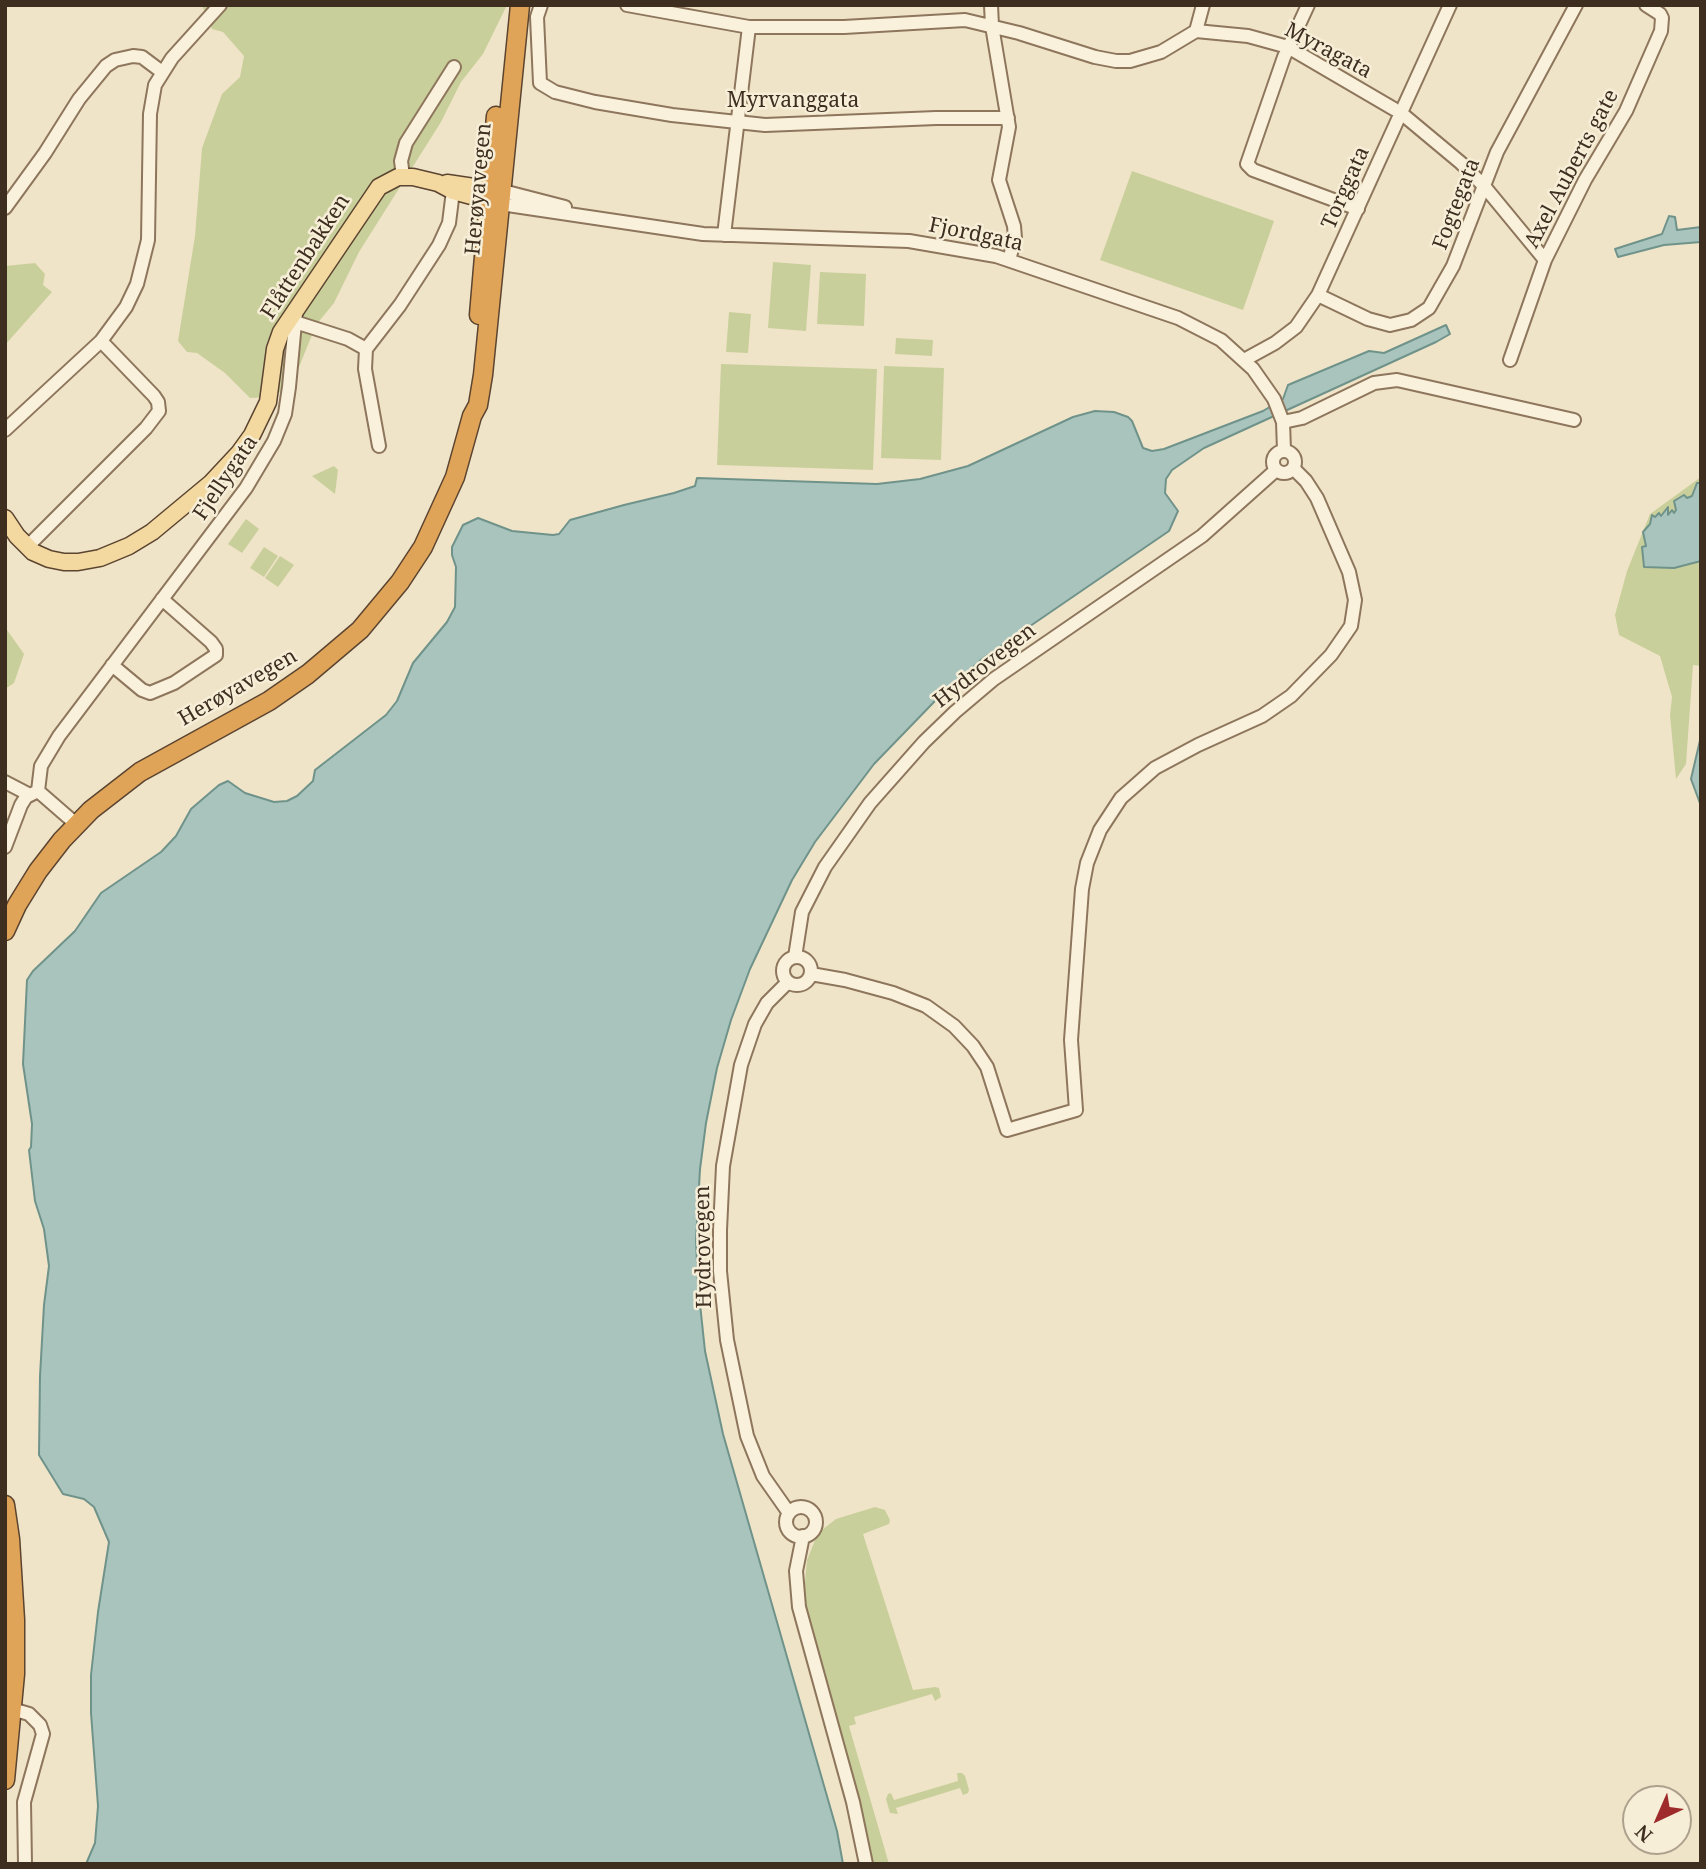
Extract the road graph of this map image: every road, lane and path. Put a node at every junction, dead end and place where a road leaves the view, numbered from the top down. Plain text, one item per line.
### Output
1 (220, 5) edge
2 (510, 5) edge
3 (520, 5) edge
4 (541, 5) edge
5 (627, 5) edge
6 (991, 5) edge
7 (1203, 5) edge
8 (1308, 5) edge
9 (1450, 5) edge
10 (1576, 5) edge
11 (1646, 5) edge
12 (689, 11) edge
13 (992, 26) junction
14 (749, 27) junction
15 (1196, 31) junction
16 (1288, 47) junction
17 (454, 67) dead end
18 (162, 72) junction
19 (1397, 111) junction
20 (1008, 118) junction
21 (737, 123) junction
22 (402, 176) junction
23 (448, 185) junction
24 (1484, 186) junction
25 (496, 196) junction
26 (5, 208) edge
27 (1358, 209) junction
28 (724, 235) junction
29 (1009, 260) junction
30 (1545, 260) junction
31 (1318, 295) junction
32 (296, 315) junction
33 (102, 341) junction
34 (366, 349) junction
35 (1244, 360) junction
36 (1510, 360) dead end
37 (1280, 412) junction
38 (1574, 420) dead end
39 (5, 430) edge
40 (379, 446) dead end
41 (1284, 450) junction
42 (1293, 468) junction
43 (1276, 470) junction
44 (5, 518) edge
45 (27, 547) junction
46 (162, 599) junction
47 (112, 665) junction
48 (5, 782) edge
49 (34, 793) junction
50 (76, 824) junction
51 (5, 847) edge
52 (5, 931) edge
53 (795, 957) junction
54 (811, 974) junction
55 (788, 982) junction
56 (5, 1505) edge
57 (789, 1513) junction
58 (803, 1536) junction
59 (12, 1709) junction
60 (5, 1780) edge
61 (25, 1864) edge
62 (866, 1864) edge

1 - 18 street
2 - 25 highway, Herøyavegen
3 - 25 highway, Herøyavegen
4 - 21 street, Myrvanggata
5 - 12 street
6 - 13 street
7 - 15 street
8 - 16 street
9 - 19 street, Torggata
10 - 24 street, Fogtegata
11 - 30 street, Axel Auberts gate
12 - 14 street
13 - 14 street
13 - 15 street
13 - 20 street
14 - 21 street
15 - 16 street, Myragata
16 - 19 street, Myragata
16 - 27 street
17 - 22 street
18 - 26 street
18 - 33 street
19 - 24 street, Myragata
19 - 27 street, Torggata
20 - 21 street, Myrvanggata
20 - 29 street
21 - 28 street
22 - 23 main road
22 - 32 main road, Flåttenbakken
23 - 25 main road
23 - 34 street
24 - 30 street, Myragata
24 - 31 street, Fogtegata
25 - 28 street, Fjordgata
25 - 50 highway, Herøyavegen
27 - 31 street, Torggata
28 - 29 street, Fjordgata
29 - 35 street, Fjordgata
30 - 36 street, Axel Auberts gate
31 - 35 street, Torggata
32 - 34 street
32 - 45 main road, Flåttenbakken
32 - 46 street, Fjellygata
33 - 39 street
33 - 45 street
34 - 40 street
35 - 37 street, Fjordgata
37 - 38 street
37 - 41 street
41 - 42 street
41 - 43 street
42 - 43 street
42 - 54 street
43 - 53 street, Hydrovegen
44 - 45 main road, Flåttenbakken
46 - 47 street, Fjellygata
46 - 47 street
47 - 49 street, Fjellygata
48 - 49 street
49 - 50 street
49 - 51 street, Fjellygata
50 - 52 highway, Herøyavegen
53 - 54 street
53 - 55 street
54 - 55 street
55 - 57 street, Hydrovegen
56 - 59 highway
57 - 58 street
57 - 58 street
58 - 62 street
59 - 60 highway
59 - 61 street

